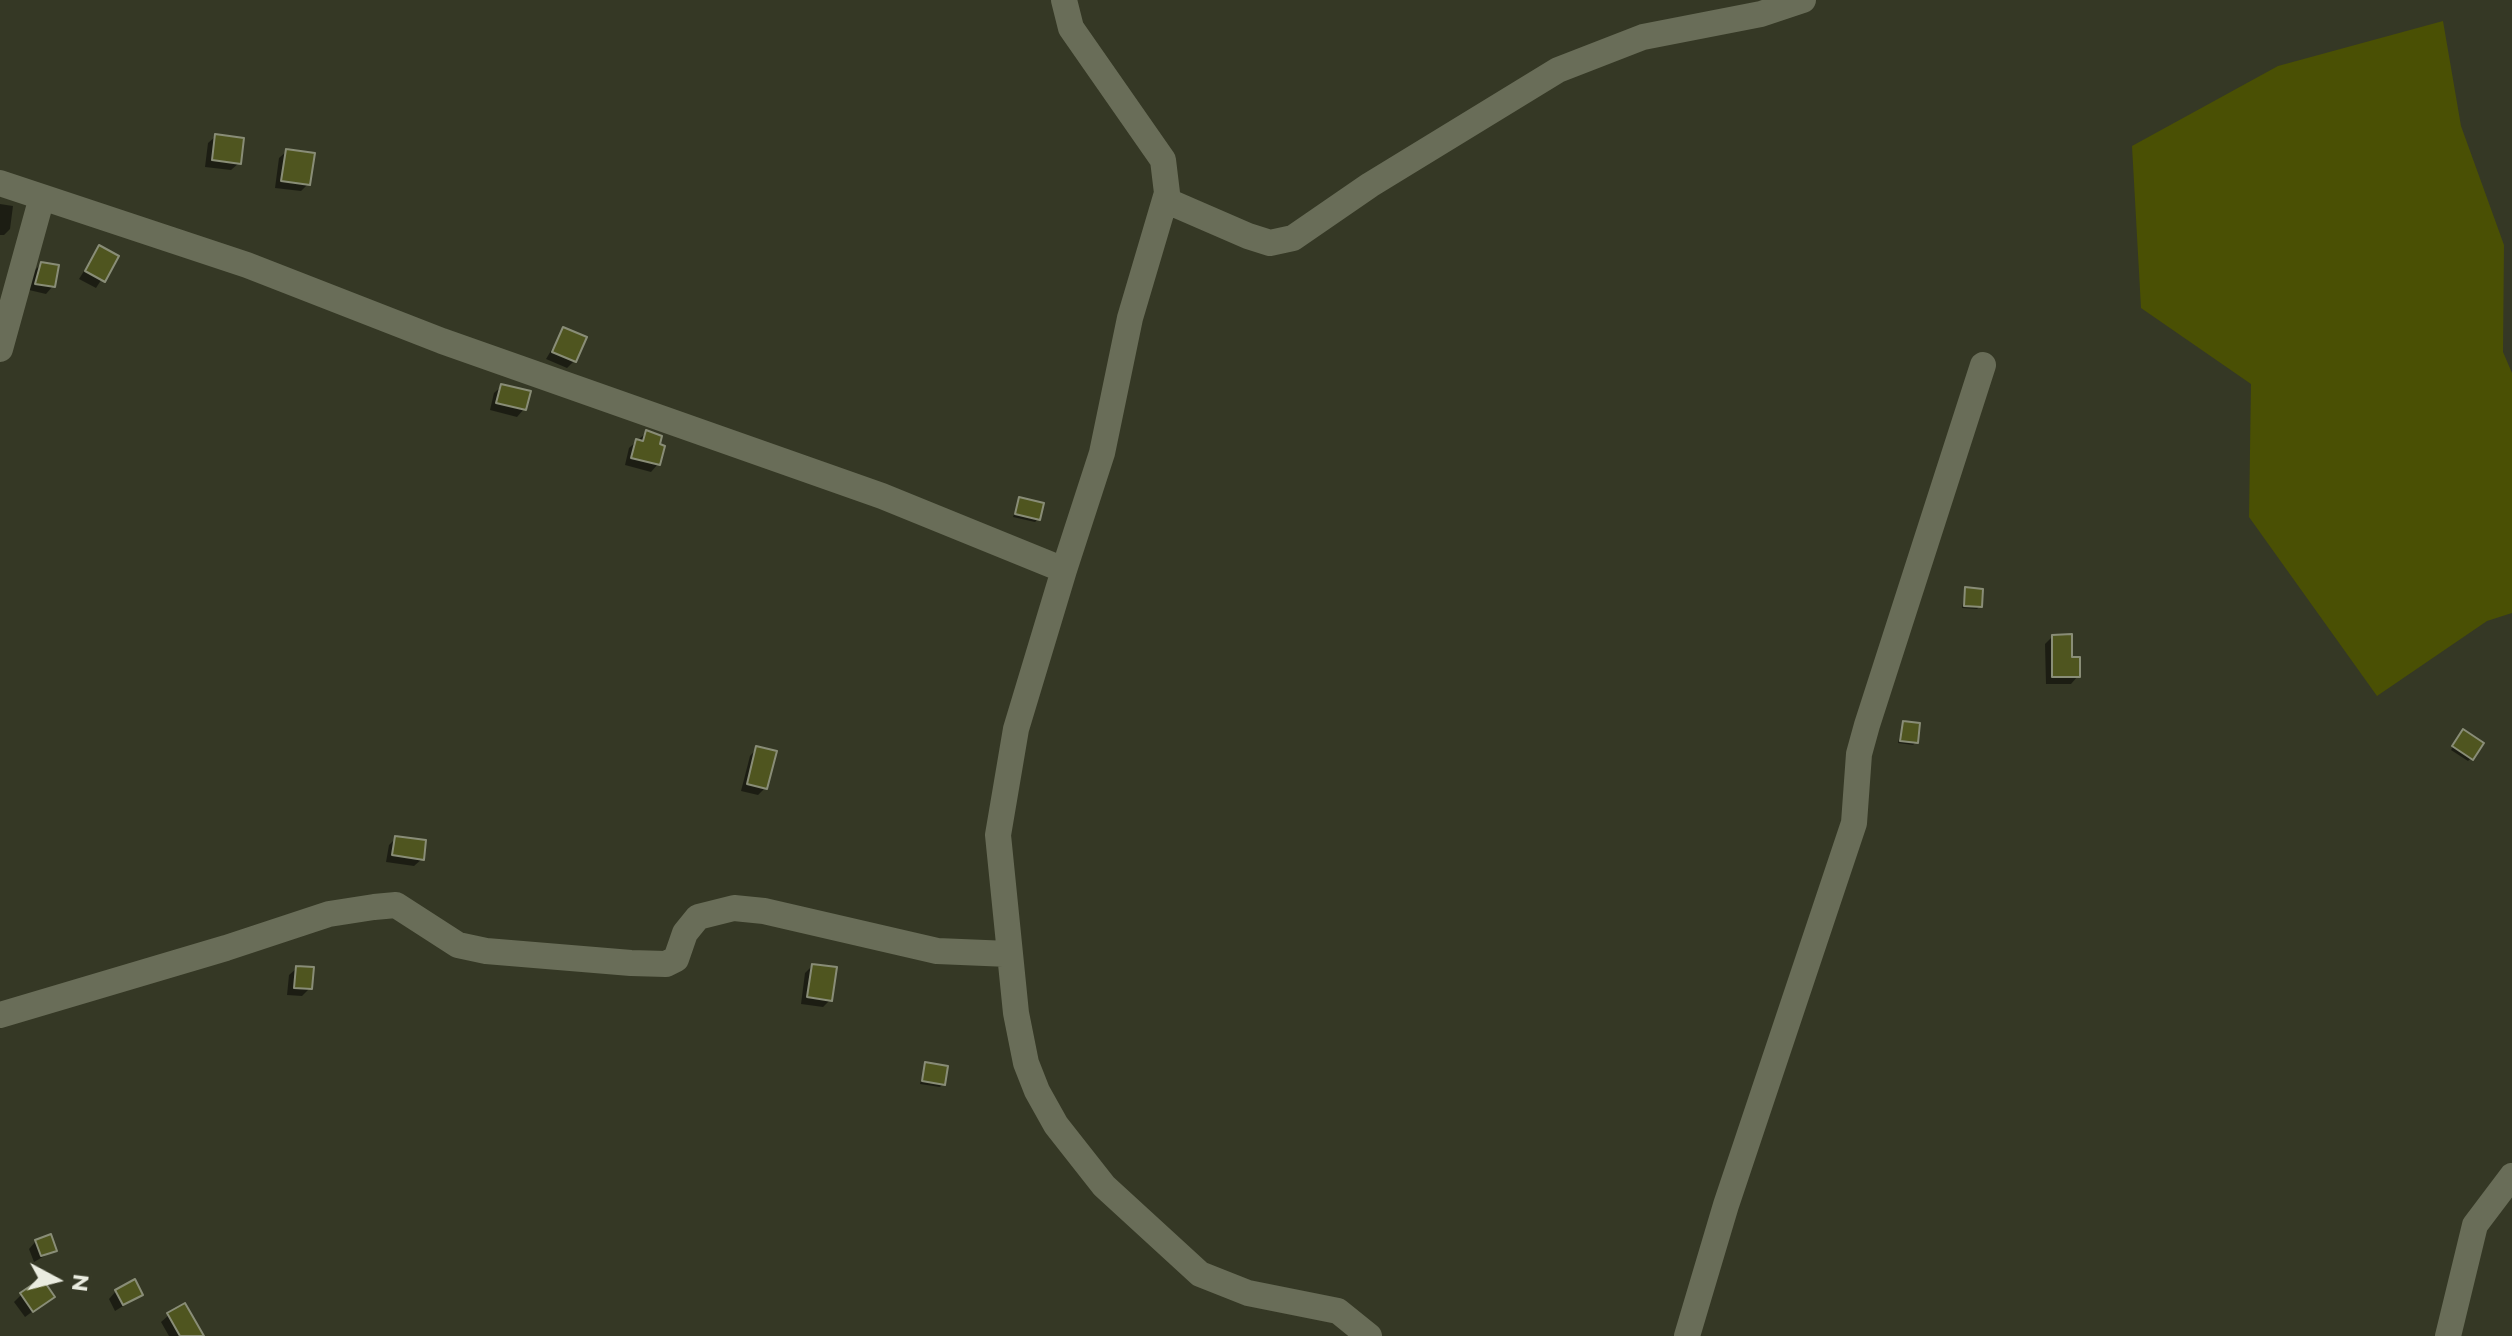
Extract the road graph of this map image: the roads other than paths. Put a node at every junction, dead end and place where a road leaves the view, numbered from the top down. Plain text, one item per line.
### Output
1 (1064, 0) edge
2 (1803, 0) edge
3 (0, 183) edge
4 (42, 197) junction
5 (1165, 200) junction
6 (0, 349) edge
7 (1983, 365) dead end
8 (1064, 570) junction
9 (1009, 954) junction
10 (0, 1015) edge
11 (2512, 1176) edge
12 (1369, 1336) edge
13 (1687, 1336) edge
14 (2448, 1336) edge

1 - 5 street
2 - 5 street
3 - 4 street
4 - 6 street
4 - 8 street
5 - 8 street
7 - 13 street
8 - 9 street
9 - 10 street
9 - 12 street
11 - 14 street

